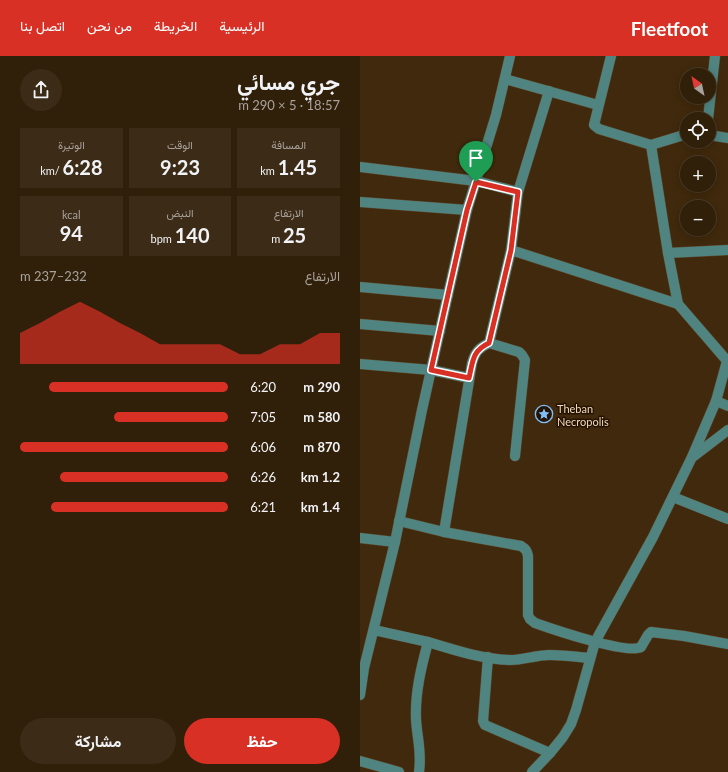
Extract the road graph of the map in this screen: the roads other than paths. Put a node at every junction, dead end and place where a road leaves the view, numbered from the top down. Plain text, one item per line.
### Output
1 (510, 56) edge
2 (611, 56) edge
3 (715, 56) edge
4 (505, 79) junction
5 (549, 91) junction
6 (598, 105) junction
7 (709, 112) edge
8 (680, 136) edge
9 (716, 136) edge
10 (728, 138) edge
11 (651, 145) junction
12 (360, 167) edge
13 (476, 182) junction
14 (518, 192) junction
15 (360, 202) edge
16 (467, 210) junction
17 (511, 250) junction
18 (728, 250) edge
19 (668, 253) junction
20 (360, 287) edge
21 (448, 295) junction
22 (678, 304) junction
23 (360, 324) edge
24 (440, 331) junction
25 (489, 343) junction
26 (727, 362) edge
27 (360, 364) edge
28 (431, 370) junction
29 (469, 378) junction
30 (716, 401) junction
31 (728, 406) edge
32 (728, 430) edge
33 (515, 456) dead end
34 (692, 457) junction
35 (673, 497) junction
36 (728, 519) edge
37 (399, 521) junction
38 (444, 532) junction
39 (360, 538) edge
40 (395, 542) junction
41 (374, 630) junction
42 (428, 642) junction
43 (595, 642) junction
44 (728, 644) edge
45 (488, 657) junction
46 (590, 658) junction
47 (360, 694) edge
48 (550, 753) junction
49 (360, 761) edge
50 (535, 771) edge
51 (399, 772) edge
52 (419, 772) edge

1 - 4 street
2 - 6 street
3 - 7 street
4 - 5 street
4 - 13 street
5 - 6 street
5 - 14 street
6 - 11 street
8 - 11 street
9 - 10 street
11 - 19 street
12 - 13 street
13 - 14 street
13 - 16 street
14 - 17 street
15 - 16 street
16 - 21 street
17 - 22 street
17 - 25 street
18 - 19 street
19 - 22 street
20 - 21 street
21 - 24 street
22 - 26 street
23 - 24 street
24 - 28 street
25 - 29 street
25 - 33 street
26 - 30 street
27 - 28 street
28 - 29 street
28 - 37 street
29 - 38 street
30 - 31 street
30 - 34 street
32 - 34 street
34 - 35 street
35 - 36 street
35 - 43 street
37 - 38 street
37 - 40 street
38 - 43 street
39 - 40 street
40 - 41 street
41 - 42 street
41 - 47 street
42 - 45 street
42 - 52 street
43 - 44 street
43 - 46 street
45 - 46 street
45 - 48 street
46 - 48 street
48 - 50 street
49 - 51 street

